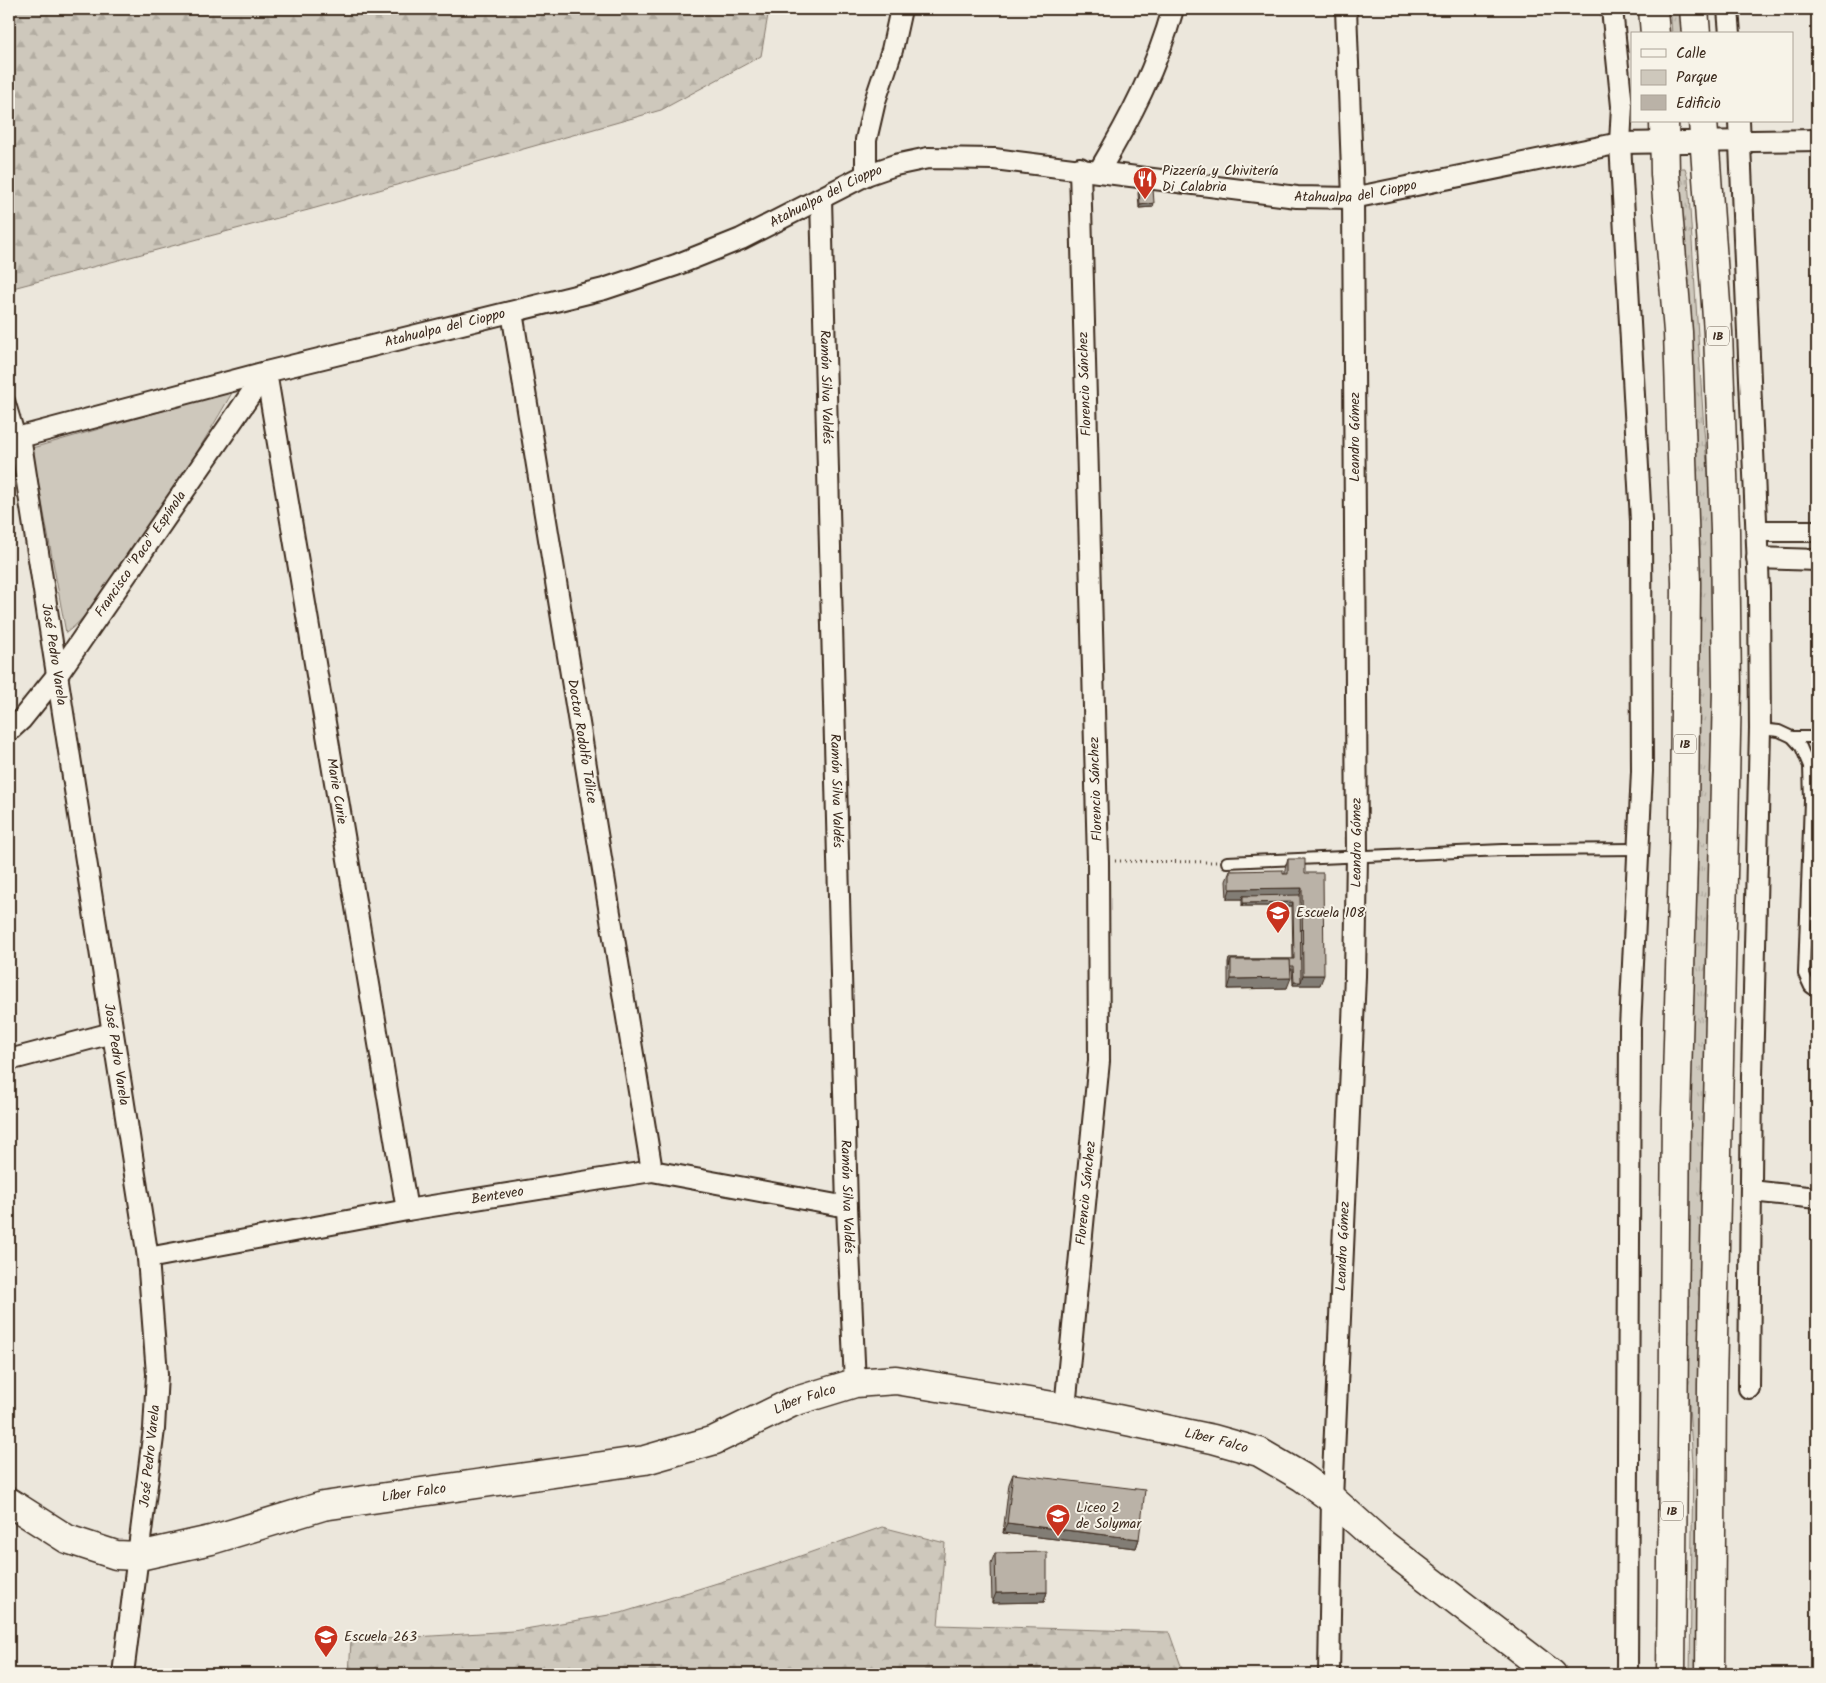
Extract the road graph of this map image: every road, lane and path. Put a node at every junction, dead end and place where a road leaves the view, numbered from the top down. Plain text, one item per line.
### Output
1 (901, 9) edge
2 (1173, 9) edge
3 (1346, 9) edge
4 (1612, 9) edge
5 (1653, 9) edge
6 (1694, 9) edge
7 (1728, 9) edge
8 (1656, 32) edge
9 (1696, 32) edge
10 (1730, 32) edge
11 (1739, 122) edge
12 (1664, 131) edge
13 (1704, 131) edge
14 (1817, 140) edge
15 (1741, 142) junction
16 (1620, 143) junction
17 (1090, 169) junction
18 (866, 175) junction
19 (1353, 198) junction
20 (821, 199) junction
21 (512, 312) junction
22 (266, 372) junction
23 (9, 400) edge
24 (14, 438) edge
25 (1757, 530) junction
26 (1817, 532) edge
27 (1757, 558) junction
28 (1817, 560) edge
29 (58, 674) junction
30 (1760, 729) junction
31 (9, 731) edge
32 (1792, 736) junction
33 (1817, 738) edge
34 (1638, 849) junction
35 (1357, 855) junction
36 (1098, 861) junction
37 (1227, 862) joint
38 (1817, 992) edge
39 (112, 1032) junction
40 (9, 1060) edge
41 (652, 1171) junction
42 (1751, 1191) junction
43 (1817, 1198) edge
44 (847, 1207) junction
45 (407, 1210) junction
46 (148, 1258) junction
47 (855, 1383) junction
48 (1749, 1388) dead end
49 (1065, 1408) junction
50 (1332, 1500) junction
51 (9, 1502) edge
52 (139, 1556) junction
53 (123, 1674) edge
54 (1329, 1674) edge
55 (1552, 1674) edge
56 (1627, 1674) edge
57 (1671, 1674) edge
58 (1710, 1674) edge

1 - 18 street
2 - 17 street
3 - 19 street, Leandro Gómez
4 - 16 street
5 - 8 main road
6 - 9 main road
7 - 10 street
11 - 15 street
12 - 13 street, Atahualpa del Cioppo
12 - 16 street, Atahualpa del Cioppo
12 - 57 main road, IB
13 - 15 street, Atahualpa del Cioppo
13 - 58 main road, IB
14 - 15 street, Atahualpa del Cioppo
15 - 25 street
16 - 19 street, Atahualpa del Cioppo
16 - 34 street
17 - 18 street, Atahualpa del Cioppo
17 - 19 street, Atahualpa del Cioppo
17 - 36 street, Florencio Sánchez
18 - 20 street, Atahualpa del Cioppo
19 - 35 street, Leandro Gómez
20 - 21 street, Atahualpa del Cioppo
20 - 44 street, Ramón Silva Valdés
21 - 22 street, Atahualpa del Cioppo
21 - 41 street, Doctor Rodolfo Tálice
22 - 24 street, Atahualpa del Cioppo
22 - 29 street, Francisco "Paco" Espínola
22 - 45 street, Marie Curie
23 - 24 lane
24 - 29 street, José Pedro Varela
25 - 26 street
25 - 27 street
27 - 28 street
27 - 30 street
29 - 31 street, Francisco "Paco" Espínola
29 - 39 street, José Pedro Varela
30 - 32 lane
30 - 42 street
32 - 33 lane
32 - 38 lane
34 - 35 lane
34 - 56 street
35 - 37 lane
35 - 50 street, Leandro Gómez
36 - 37 path
36 - 49 street, Florencio Sánchez
39 - 40 street
39 - 46 street, José Pedro Varela
41 - 44 street, Benteveo
41 - 45 street, Benteveo
42 - 43 street
42 - 48 street
44 - 47 street, Ramón Silva Valdés
45 - 46 street, Benteveo
46 - 52 street, José Pedro Varela
47 - 49 main road, Líber Falco
47 - 52 main road, Líber Falco
49 - 50 main road, Líber Falco
50 - 54 street, Leandro Gómez
50 - 55 main road, Líber Falco
51 - 52 main road, Líber Falco
52 - 53 street, José Pedro Varela

